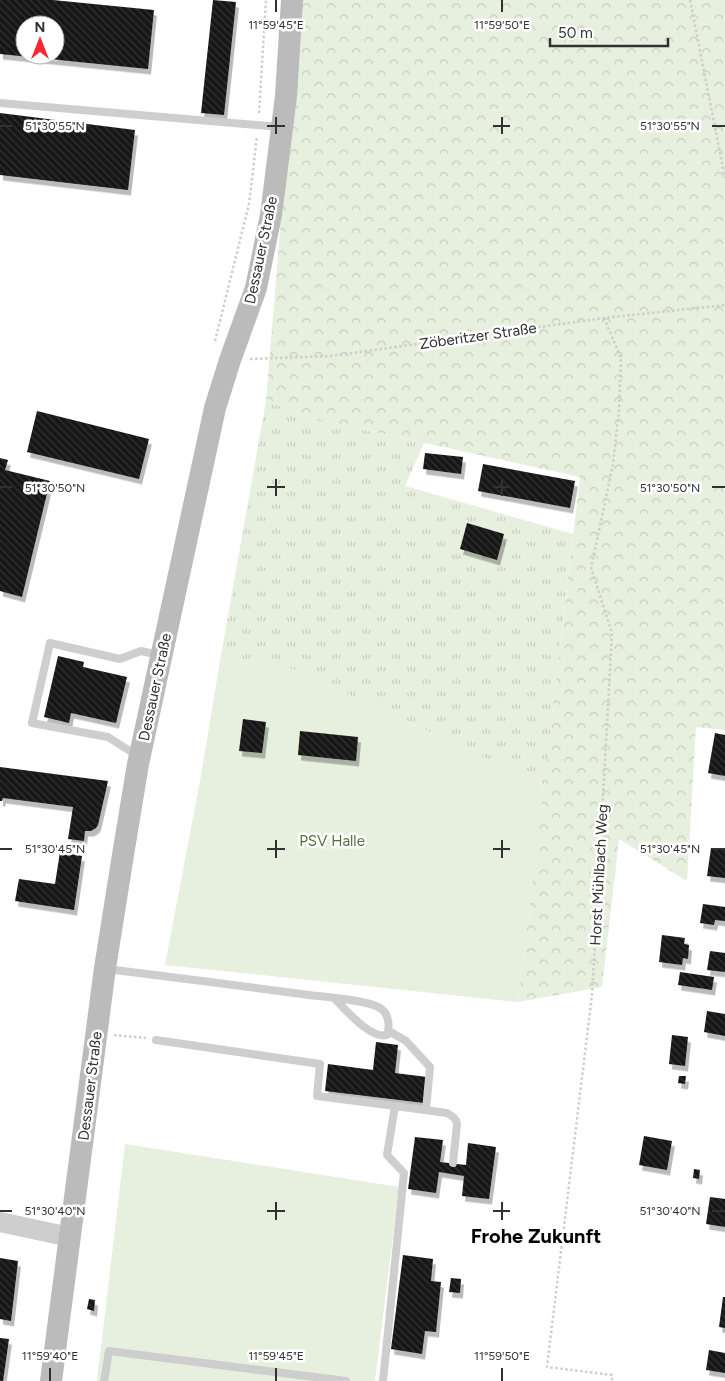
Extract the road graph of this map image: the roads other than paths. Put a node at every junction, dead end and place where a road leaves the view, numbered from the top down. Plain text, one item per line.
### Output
1 (292, 0) edge
2 (0, 103) edge
3 (282, 128) junction
4 (161, 655) junction
5 (140, 758) junction
6 (105, 968) junction
7 (334, 998) junction
8 (389, 1031) junction
9 (156, 1040) road end
10 (395, 1106) junction
11 (426, 1110) junction
12 (452, 1163) dead end
13 (0, 1222) edge
14 (70, 1237) junction
15 (51, 1381) edge
16 (104, 1381) edge
17 (346, 1381) edge
18 (383, 1381) edge

1 - 3 main road, Dessauer Straße
2 - 3 lane
3 - 4 main road, Dessauer Straße
4 - 5 main road, Dessauer Straße
4 - 5 lane
5 - 6 main road, Dessauer Straße
6 - 7 lane
6 - 14 main road, Dessauer Straße
7 - 8 lane
7 - 8 lane
8 - 11 lane
9 - 10 lane
10 - 11 lane
10 - 18 lane
11 - 12 lane
13 - 14 street
14 - 15 main road, Dessauer Straße
16 - 17 lane

